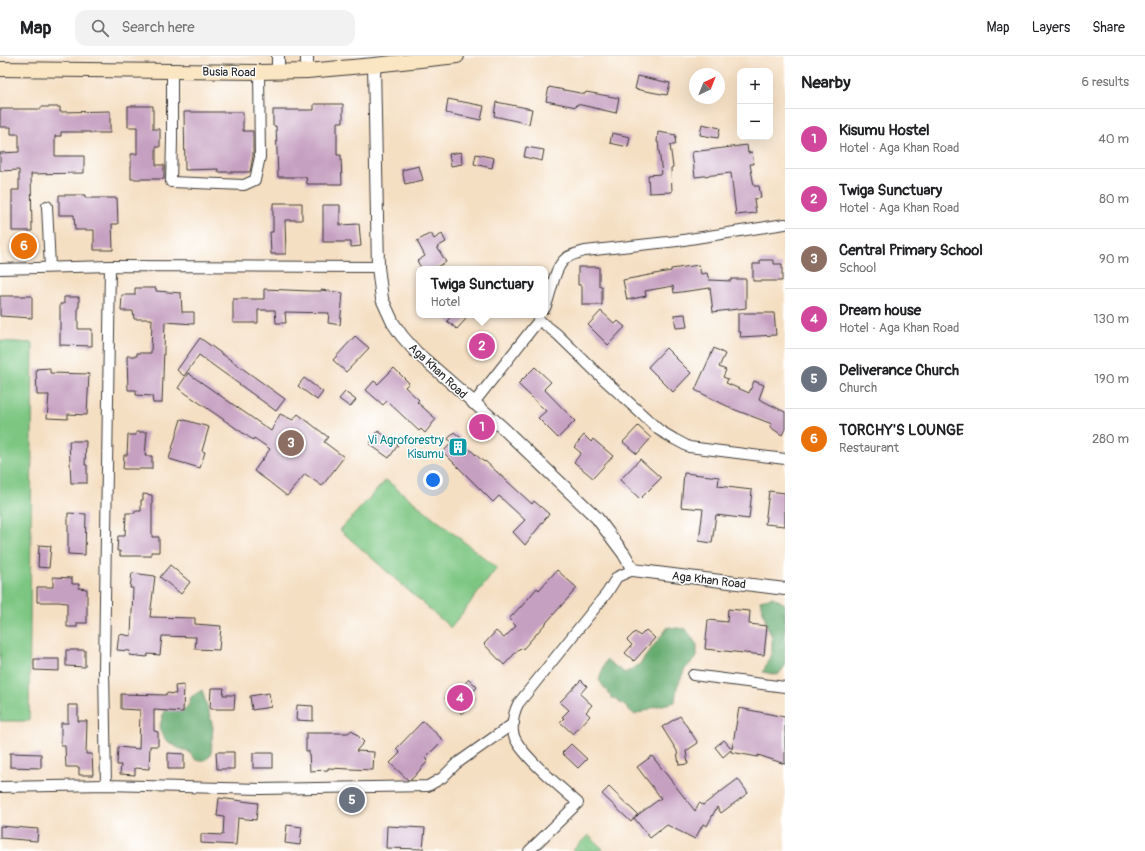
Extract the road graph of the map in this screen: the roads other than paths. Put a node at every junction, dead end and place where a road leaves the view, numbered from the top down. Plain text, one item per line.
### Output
1 (278, 56) edge
2 (307, 56) edge
3 (457, 56) edge
4 (374, 65) junction
5 (0, 69) edge
6 (307, 71) junction
7 (172, 72) junction
8 (259, 72) junction
9 (278, 72) junction
10 (47, 206) dead end
11 (785, 224) edge
12 (110, 266) junction
13 (50, 267) junction
14 (378, 267) junction
15 (0, 269) edge
16 (548, 299) edge
17 (541, 318) edge
18 (473, 404) junction
19 (785, 459) edge
20 (633, 570) junction
21 (785, 590) edge
22 (693, 675) dead end
23 (785, 687) edge
24 (514, 723) junction
25 (106, 785) junction
26 (0, 787) edge
27 (529, 851) edge

1 - 9 street
2 - 6 street
3 - 4 main road, Busia Road
4 - 6 main road, Busia Road
4 - 14 street, Aga Khan Road
5 - 7 main road, Busia Road
6 - 9 main road, Busia Road
7 - 8 main road, Busia Road
7 - 8 street
8 - 9 main road, Busia Road
10 - 13 street
11 - 16 street
12 - 13 street
12 - 14 street
12 - 25 street
13 - 15 street
14 - 18 street, Aga Khan Road
17 - 18 street
17 - 19 street
18 - 20 street, Aga Khan Road
20 - 21 street, Aga Khan Road
20 - 24 street
22 - 23 street
24 - 25 street
24 - 27 street
25 - 26 street

